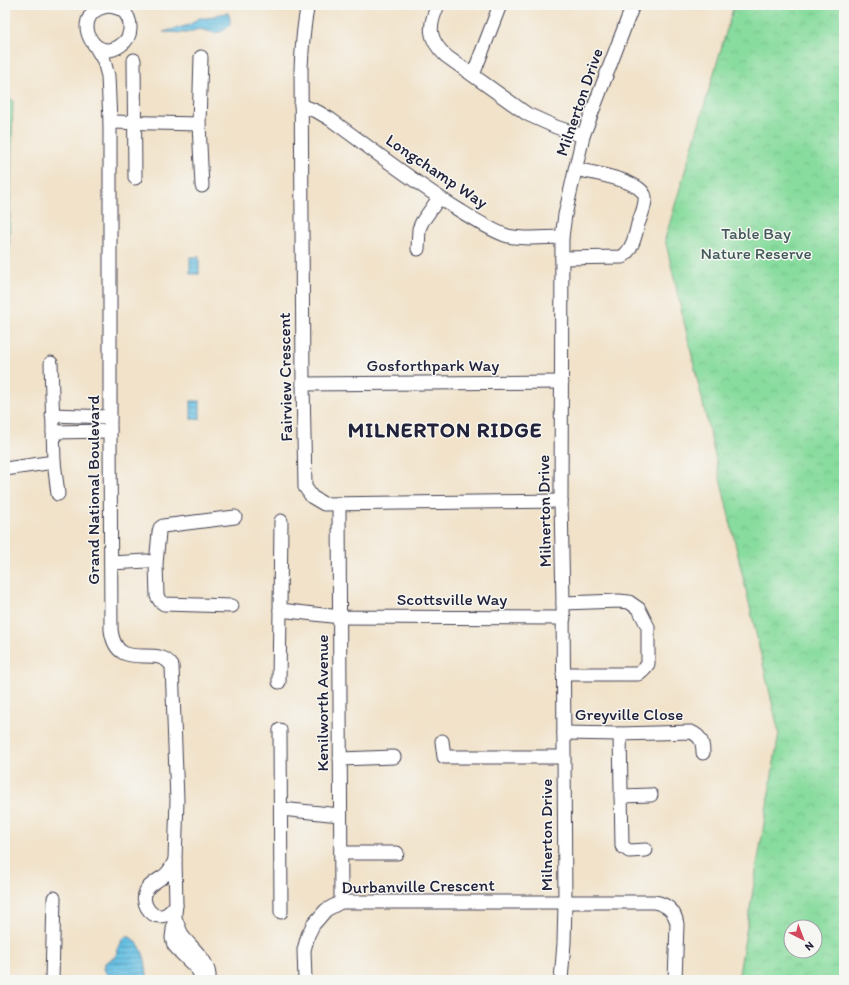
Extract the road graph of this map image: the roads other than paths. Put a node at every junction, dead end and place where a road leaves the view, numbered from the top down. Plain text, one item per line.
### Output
1 (86, 5) edge
2 (308, 5) edge
3 (438, 5) edge
4 (500, 5) edge
5 (633, 5) edge
6 (108, 6) edge
7 (87, 24) junction
8 (124, 43) junction
9 (94, 44) junction
10 (201, 57) dead end
11 (134, 60) dead end
12 (473, 75) junction
13 (108, 76) junction
14 (301, 105) junction
15 (110, 122) junction
16 (134, 122) junction
17 (200, 124) junction
18 (583, 136) junction
19 (575, 169) junction
20 (135, 178) dead end
21 (202, 186) dead end
22 (439, 198) junction
23 (562, 237) junction
24 (418, 248) dead end
25 (562, 258) junction
26 (51, 362) dead end
27 (562, 382) junction
28 (303, 384) junction
29 (52, 415) junction
30 (110, 417) junction
31 (53, 432) junction
32 (110, 432) junction
33 (54, 462) junction
34 (5, 469) edge
35 (58, 494) dead end
36 (561, 500) junction
37 (339, 504) junction
38 (235, 516) dead end
39 (281, 521) dead end
40 (147, 562) dead end
41 (111, 563) junction
42 (564, 603) junction
43 (232, 606) dead end
44 (280, 610) junction
45 (340, 617) junction
46 (564, 618) junction
47 (563, 674) junction
48 (278, 682) dead end
49 (280, 730) dead end
50 (564, 733) junction
51 (620, 734) junction
52 (442, 741) dead end
53 (702, 753) dead end
54 (394, 757) dead end
55 (564, 758) junction
56 (340, 759) junction
57 (651, 795) dead end
58 (621, 796) junction
59 (281, 809) junction
60 (340, 815) junction
61 (646, 850) dead end
62 (341, 853) junction
63 (397, 853) dead end
64 (175, 859) junction
65 (54, 898) dead end
66 (341, 902) junction
67 (565, 902) junction
68 (175, 912) junction
69 (281, 912) dead end
70 (52, 980) edge
71 (204, 980) edge
72 (209, 980) edge
73 (305, 980) edge
74 (561, 980) edge
75 (675, 980) edge

1 - 7 street
2 - 14 street, Fairview Crescent
3 - 12 street
4 - 12 street
5 - 18 street, Milnerton Drive
6 - 7 street
6 - 8 street
7 - 9 street
8 - 9 street
8 - 13 street, Grand National Boulevard
9 - 13 street, Grand National Boulevard
10 - 17 street
11 - 16 street
12 - 18 street
13 - 15 street, Grand National Boulevard
14 - 22 street, Longchamp Way
14 - 28 street, Fairview Crescent
15 - 16 street
15 - 30 street, Grand National Boulevard
16 - 17 street
16 - 20 street
17 - 21 street
18 - 19 street, Milnerton Drive
19 - 23 street, Milnerton Drive
19 - 25 street
22 - 23 street, Longchamp Way
22 - 24 street
23 - 25 street, Milnerton Drive
25 - 27 street, Milnerton Drive
26 - 29 street
27 - 28 street, Gosforthpark Way
27 - 36 street, Milnerton Drive
28 - 37 street, Fairview Crescent
29 - 30 street
29 - 31 street
30 - 32 street, Grand National Boulevard
31 - 32 street
31 - 33 street
32 - 41 street, Grand National Boulevard
33 - 34 street
33 - 35 street
36 - 37 street, Fairview Crescent
36 - 42 street, Milnerton Drive
37 - 45 street, Kenilworth Avenue
38 - 43 street
39 - 44 street
40 - 41 street
41 - 64 street, Grand National Boulevard
42 - 46 street, Milnerton Drive
42 - 47 street
44 - 45 street, Scottsville Way
44 - 48 street
45 - 46 street, Scottsville Way
45 - 56 street, Kenilworth Avenue
46 - 47 street, Milnerton Drive
47 - 50 street, Milnerton Drive
49 - 59 street
50 - 51 street, Greyville Close
50 - 55 street, Milnerton Drive
51 - 53 street, Greyville Close
51 - 58 street
52 - 55 street
54 - 56 street
55 - 67 street, Milnerton Drive
56 - 60 street, Kenilworth Avenue
57 - 58 street
58 - 61 street
59 - 60 street
59 - 69 street
60 - 62 street, Kenilworth Avenue
62 - 63 street
62 - 66 street, Kenilworth Avenue
64 - 68 street, Grand National Boulevard
64 - 68 street
65 - 70 street
66 - 67 street, Durbanville Crescent
66 - 73 street, Durbanville Crescent
67 - 74 street, Milnerton Drive
67 - 75 street
68 - 71 street
68 - 72 street

